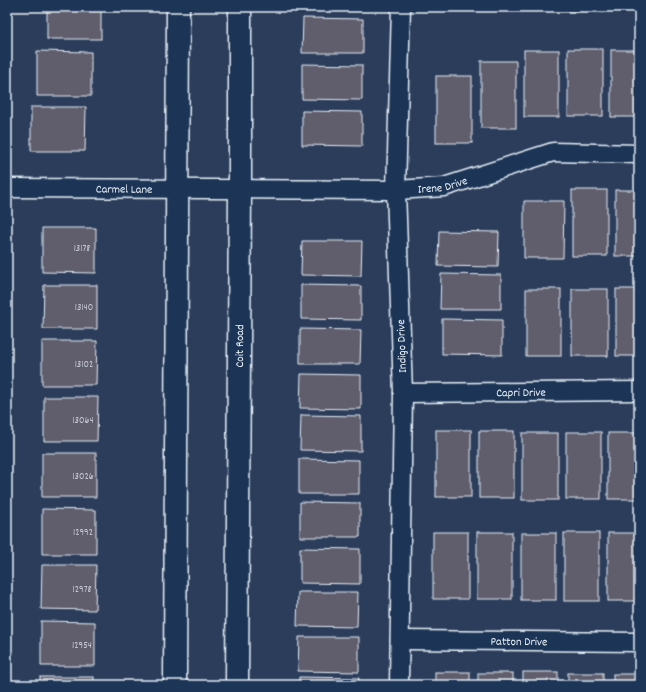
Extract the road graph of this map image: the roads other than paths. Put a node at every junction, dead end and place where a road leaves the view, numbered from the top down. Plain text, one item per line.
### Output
1 (178, 7) edge
2 (240, 7) edge
3 (401, 7) edge
4 (639, 154) edge
5 (7, 188) edge
6 (177, 189) junction
7 (240, 190) junction
8 (396, 190) junction
9 (639, 391) edge
10 (403, 393) junction
11 (400, 640) junction
12 (639, 642) edge
13 (175, 685) edge
14 (237, 685) edge
15 (399, 685) edge

1 - 6 main road
2 - 7 main road, Coit Road
3 - 8 street, Indigo Drive
4 - 8 street, Irene Drive
5 - 6 street, Carmel Lane
6 - 7 street, Carmel Lane
6 - 13 main road
7 - 8 street, Irene Drive
7 - 14 main road, Coit Road
8 - 10 street, Indigo Drive
9 - 10 street, Capri Drive
10 - 11 street, Indigo Drive
11 - 12 street, Patton Drive
11 - 15 street, Indigo Drive

